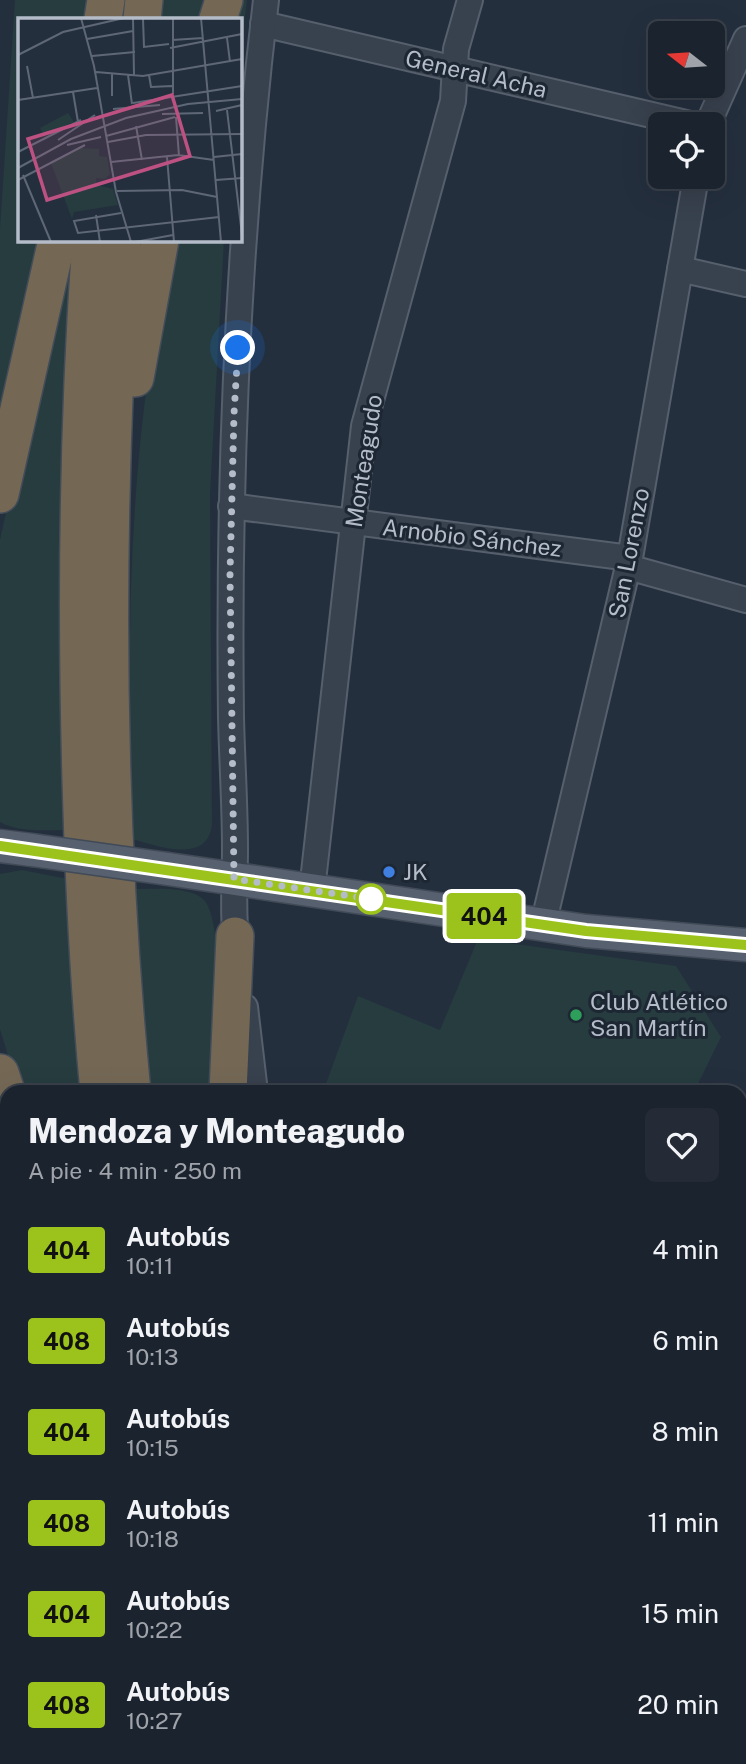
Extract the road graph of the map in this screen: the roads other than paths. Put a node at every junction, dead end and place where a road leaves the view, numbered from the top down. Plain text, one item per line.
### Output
1 (106, 0) edge
2 (111, 0) edge
3 (144, 0) edge
4 (224, 0) edge
5 (470, 0) edge
6 (264, 12) edge
7 (103, 18) edge
8 (110, 18) edge
9 (142, 18) edge
10 (218, 18) edge
11 (746, 38) edge
12 (455, 68) junction
13 (713, 112) edge
14 (648, 114) edge
15 (693, 189) edge
16 (57, 242) edge
17 (91, 242) edge
18 (122, 242) edge
19 (160, 242) edge
20 (680, 269) junction
21 (746, 284) edge
22 (0, 494) edge
23 (231, 506) junction
24 (354, 522) junction
25 (629, 563) junction
26 (108, 594) junction
27 (746, 600) edge
28 (0, 846) edge
29 (234, 879) junction
30 (312, 890) junction
31 (543, 925) junction
32 (235, 936) junction
33 (746, 945) edge
34 (99, 1085) edge
35 (131, 1085) edge
36 (228, 1085) edge
37 (254, 1085) edge

1 - 7 highway
2 - 8 highway
3 - 9 highway
4 - 10 highway
5 - 12 street, Monteagudo
6 - 12 street, General Acha
6 - 23 street
11 - 13 street
12 - 14 street, General Acha
12 - 24 street, Monteagudo
15 - 20 street, San Lorenzo
16 - 22 highway
17 - 34 highway
18 - 26 highway
19 - 26 highway
20 - 21 street
20 - 25 street, San Lorenzo
23 - 24 street, Arnobio Sánchez
23 - 29 street
24 - 25 street, Arnobio Sánchez
24 - 30 street, Monteagudo
25 - 27 street, Arnobio Sánchez
25 - 31 street, San Lorenzo
26 - 35 highway
28 - 29 main road, bridge
29 - 30 main road
29 - 32 street
30 - 31 main road
31 - 33 main road
32 - 36 highway
32 - 37 street

